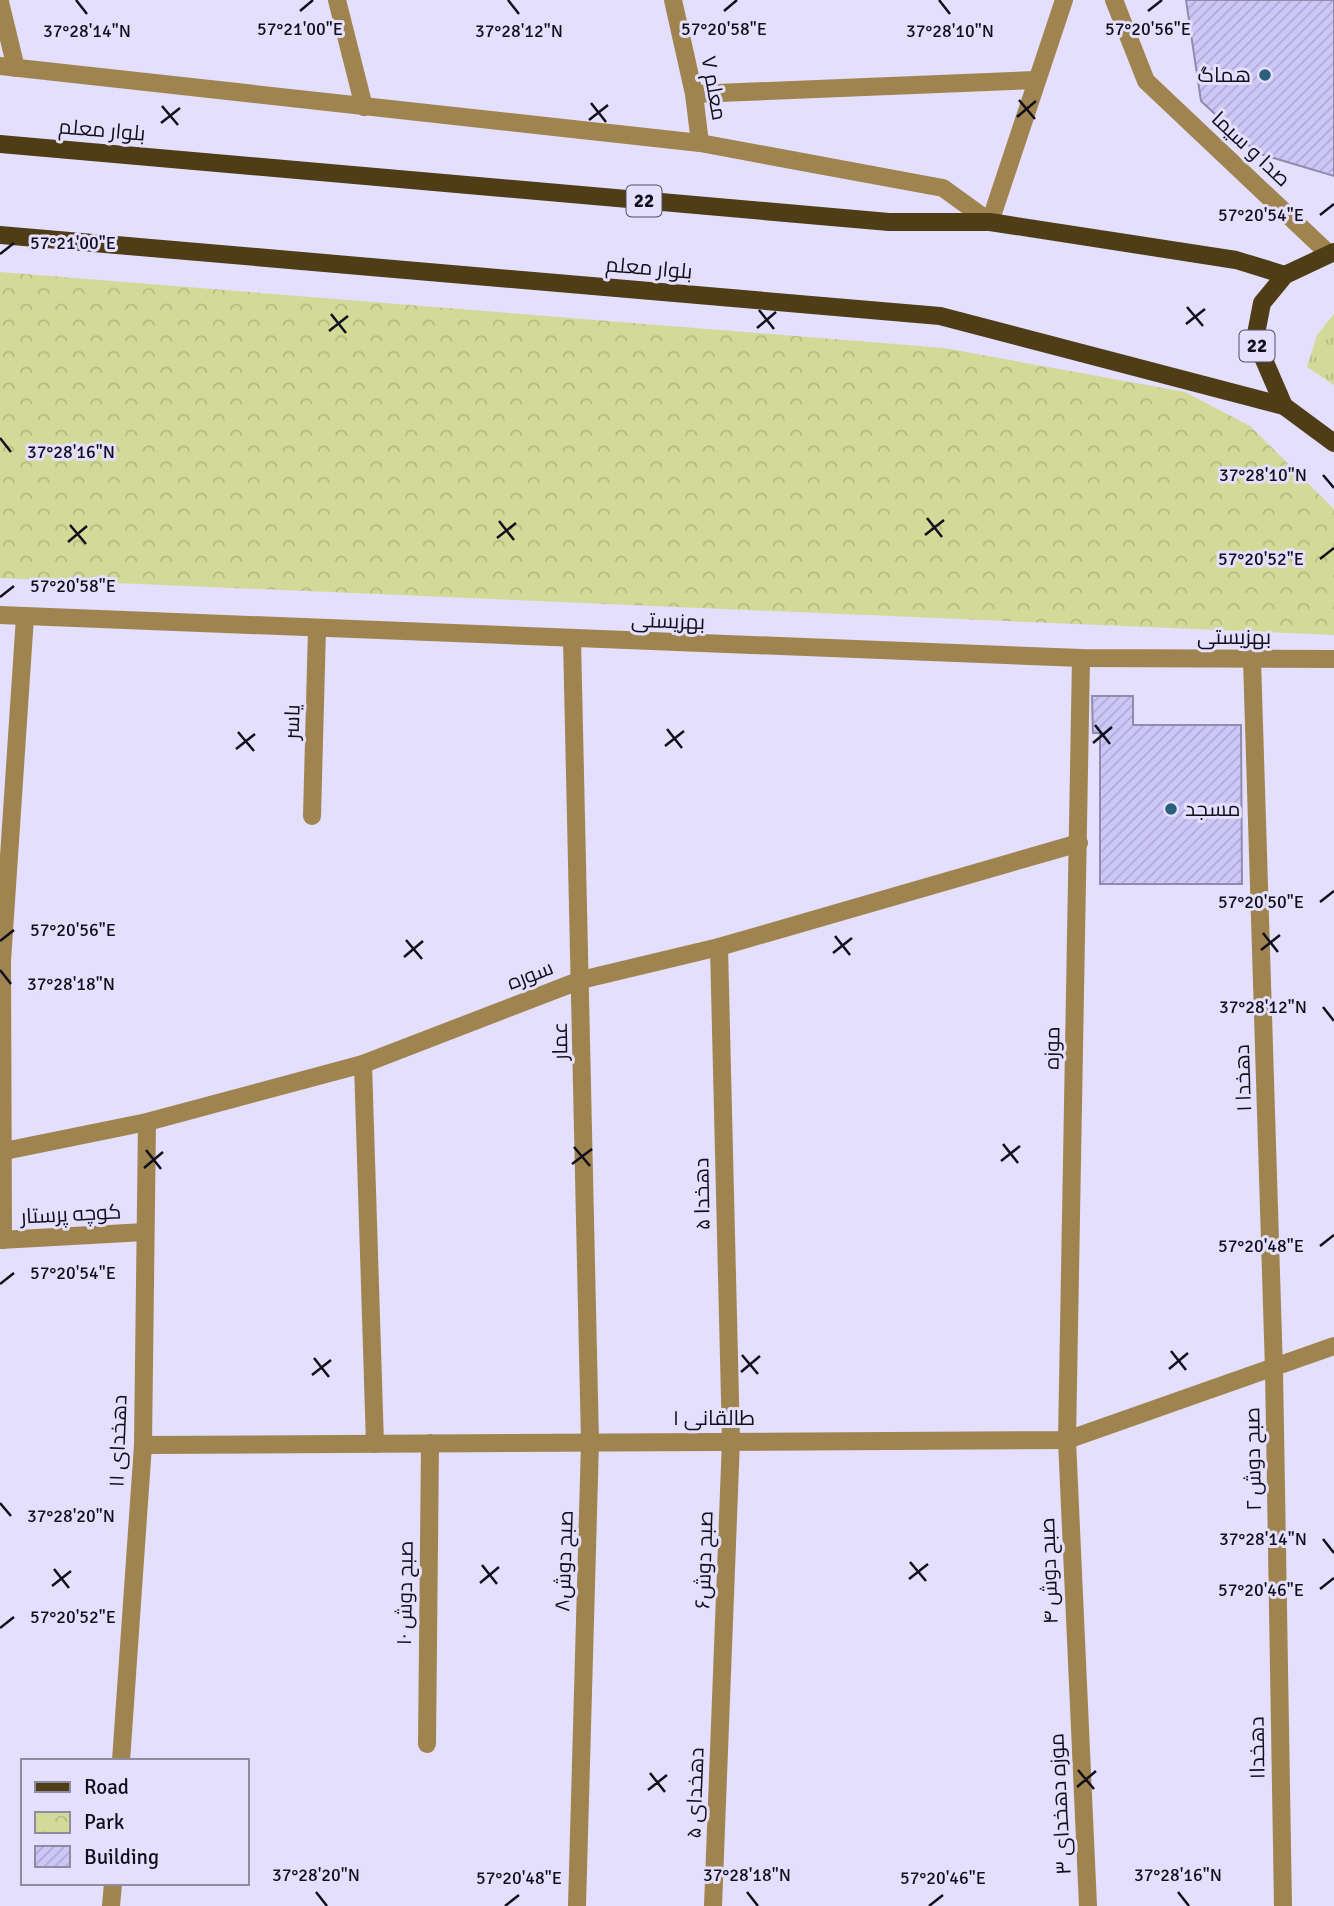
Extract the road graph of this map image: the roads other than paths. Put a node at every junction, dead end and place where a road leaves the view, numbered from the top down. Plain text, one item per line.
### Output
1 (337, 0) edge
2 (673, 0) edge
3 (1064, 0) edge
4 (1114, 0) edge
5 (0, 2) edge
6 (8, 67) edge
7 (1035, 80) junction
8 (694, 94) junction
9 (364, 107) junction
10 (700, 143) junction
11 (0, 144) edge
12 (990, 222) junction
13 (0, 235) edge
14 (1331, 253) edge
15 (1284, 275) junction
16 (1284, 407) junction
17 (1334, 443) edge
18 (0, 615) edge
19 (25, 617) junction
20 (317, 629) junction
21 (572, 640) junction
22 (1081, 658) junction
23 (1334, 659) edge
24 (1252, 660) junction
25 (312, 816) dead end
26 (1079, 843) junction
27 (719, 947) junction
28 (1, 961) edge
29 (581, 980) junction
30 (363, 1064) junction
31 (147, 1122) junction
32 (1, 1152) edge
33 (145, 1232) junction
34 (2, 1240) edge
35 (1334, 1346) edge
36 (1274, 1370) junction
37 (731, 1440) junction
38 (1067, 1440) junction
39 (590, 1442) junction
40 (430, 1443) junction
41 (375, 1444) junction
42 (143, 1445) junction
43 (1278, 1590) joint
44 (722, 1682) joint
45 (1077, 1700) joint
46 (427, 1744) dead end
47 (121, 1759) edge
48 (113, 1885) edge
49 (111, 1906) edge
50 (578, 1906) edge
51 (713, 1906) edge
52 (1088, 1906) edge
53 (1283, 1906) edge

1 - 9 street
2 - 8 street, معلم ۷
3 - 7 street
4 - 14 street, صدا و سیما
5 - 6 street
6 - 9 street
7 - 8 street
7 - 12 street
8 - 10 street, معلم ۷
9 - 10 street
10 - 12 street
11 - 12 main road, بلوار معلم / 22
12 - 15 main road, بلوار معلم / 22
13 - 16 main road, بلوار معلم
14 - 15 main road, 22
15 - 16 main road, 22
16 - 17 main road
18 - 19 street, بهزیستی
19 - 20 street, بهزیستی
19 - 28 street
20 - 21 street, بهزیستی
20 - 25 street, یاسر
21 - 22 street, بهزیستی
21 - 29 street, عمار
22 - 24 street, بهزیستی
22 - 26 street, موزه
23 - 24 street, بهزیستی
24 - 36 street, دهخدا ۱
26 - 27 street, سوره
26 - 38 street, موزه
27 - 29 street, سوره
27 - 37 street, دهخدا ۵
28 - 32 street
29 - 30 street, سوره
29 - 39 street, عمار
30 - 31 street, سوره
30 - 41 street
31 - 32 street, سوره
31 - 33 street, دهخدای ۱۱
32 - 34 street
33 - 34 street, کوچه پرستار
33 - 42 street, دهخدای ۱۱
35 - 36 street, طالقانی ۱
36 - 38 street, طالقانی ۱
36 - 43 street, صبح دوش ۲
37 - 38 street, طالقانی ۱
37 - 39 street, طالقانی ۱
37 - 44 street, صبح دوش۶
38 - 45 street, صبح دوش ۴
39 - 40 street, طالقانی ۱
39 - 50 street, صبح دوش۸
40 - 41 street, طالقانی ۱
40 - 46 street, صبح دوش ۱۰
41 - 42 street, طالقانی ۱
42 - 47 street, دهخدای ۱۱
43 - 53 street, دهخدا۱
44 - 51 street, دهخدای ۵
45 - 52 street, موزه دهخدای ۳
48 - 49 street

